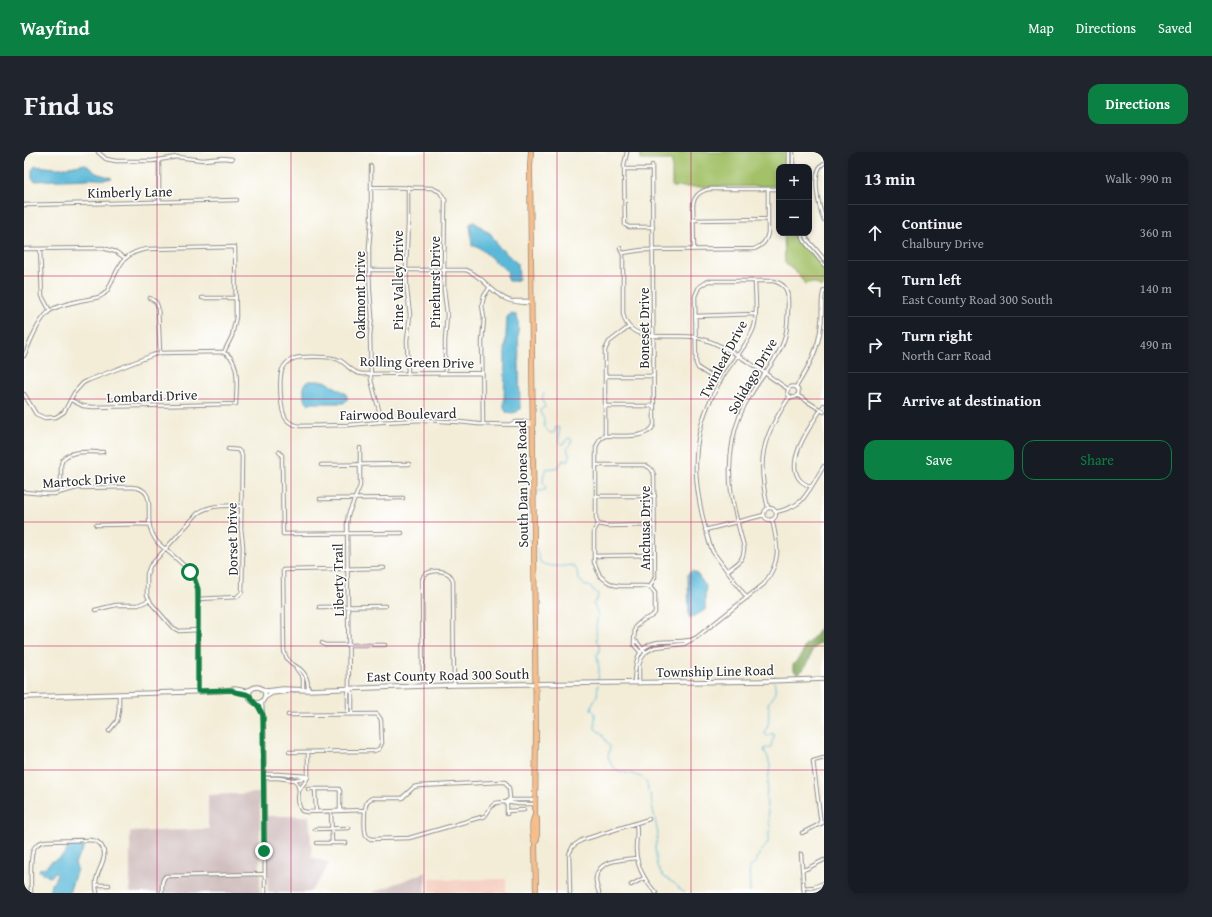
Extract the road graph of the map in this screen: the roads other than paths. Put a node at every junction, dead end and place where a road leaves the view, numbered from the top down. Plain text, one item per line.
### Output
1 (98, 152) edge
2 (104, 152) edge
3 (531, 152) edge
4 (627, 152) edge
5 (789, 152) edge
6 (793, 152) edge
7 (102, 156) junction
8 (232, 158) dead end
9 (158, 160) junction
10 (824, 163) edge
11 (790, 164) edge
12 (793, 164) edge
13 (652, 165) dead end
14 (371, 166) dead end
15 (624, 169) junction
16 (652, 169) junction
17 (408, 187) junction
18 (371, 188) junction
19 (768, 189) junction
20 (776, 189) edge
21 (237, 200) dead end
22 (159, 202) junction
23 (24, 205) edge
24 (768, 219) junction
25 (693, 220) junction
26 (824, 220) edge
27 (653, 228) junction
28 (802, 236) edge
29 (806, 236) edge
30 (620, 248) dead end
31 (24, 249) edge
32 (40, 249) junction
33 (653, 250) junction
34 (694, 250) junction
35 (622, 253) junction
36 (125, 258) junction
37 (824, 259) edge
38 (824, 265) edge
39 (369, 270) junction
40 (406, 270) junction
41 (444, 270) junction
42 (755, 281) junction
43 (490, 287) junction
44 (824, 290) edge
45 (150, 298) dead end
46 (202, 298) dead end
47 (236, 298) junction
48 (531, 302) junction
49 (50, 311) junction
50 (755, 314) junction
51 (695, 316) junction
52 (629, 327) junction
53 (653, 335) junction
54 (696, 337) junction
55 (224, 352) junction
56 (160, 353) junction
57 (24, 356) edge
58 (737, 356) junction
59 (482, 373) junction
60 (370, 374) junction
61 (408, 374) junction
62 (445, 374) junction
63 (765, 374) junction
64 (605, 376) junction
65 (654, 376) junction
66 (720, 382) junction
67 (796, 387) junction
68 (788, 389) junction
69 (24, 394) edge
70 (797, 395) junction
71 (790, 396) junction
72 (70, 400) junction
73 (824, 405) edge
74 (605, 406) junction
75 (654, 406) junction
76 (822, 411) edge
77 (287, 420) joint
78 (380, 422) junction
79 (532, 423) junction
80 (483, 424) junction
81 (605, 436) junction
82 (360, 448) dead end
83 (228, 449) dead end
84 (103, 452) dead end
85 (279, 452) dead end
86 (360, 464) junction
87 (409, 464) dead end
88 (321, 465) dead end
89 (596, 465) junction
90 (824, 466) edge
91 (811, 487) junction
92 (24, 492) edge
93 (61, 492) junction
94 (596, 496) junction
95 (655, 496) junction
96 (403, 498) dead end
97 (320, 499) dead end
98 (356, 499) junction
99 (241, 506) junction
100 (768, 508) junction
101 (776, 512) junction
102 (764, 515) junction
103 (772, 519) junction
104 (737, 522) junction
105 (149, 524) junction
106 (598, 524) junction
107 (96, 525) dead end
108 (655, 525) junction
109 (705, 530) junction
110 (402, 533) dead end
111 (347, 534) junction
112 (165, 549) junction
113 (655, 555) junction
114 (594, 556) junction
115 (384, 568) dead end
116 (348, 569) junction
117 (727, 571) junction
118 (650, 587) junction
119 (747, 598) junction
120 (198, 599) junction
121 (150, 600) junction
122 (385, 606) dead end
123 (319, 607) dead end
124 (348, 607) junction
125 (95, 610) dead end
126 (198, 630) junction
127 (693, 640) junction
128 (634, 641) junction
129 (322, 643) dead end
130 (348, 645) junction
131 (385, 645) dead end
132 (643, 650) junction
133 (646, 652) junction
134 (642, 654) junction
135 (824, 680) edge
136 (606, 683) joint
137 (637, 683) junction
138 (535, 684) junction
139 (454, 685) junction
140 (423, 686) junction
141 (252, 689) junction
142 (349, 689) junction
143 (232, 690) junction
144 (263, 690) junction
145 (291, 690) junction
146 (305, 690) junction
147 (198, 691) junction
148 (119, 693) junction
149 (24, 696) edge
150 (250, 696) junction
151 (263, 699) junction
152 (254, 702) junction
153 (348, 714) junction
154 (352, 714) junction
155 (263, 715) junction
156 (288, 715) dead end
157 (109, 731) dead end
158 (289, 752) dead end
159 (308, 752) junction
160 (824, 758) edge
161 (264, 774) junction
162 (308, 776) junction
163 (264, 778) junction
164 (294, 780) junction
165 (315, 788) junction
166 (308, 789) dead end
167 (300, 790) junction
168 (507, 802) junction
169 (535, 802) junction
170 (365, 810) junction
171 (524, 810) dead end
172 (340, 811) junction
173 (316, 812) junction
174 (331, 812) junction
175 (649, 819) dead end
176 (636, 823) junction
177 (822, 823) edge
178 (332, 828) junction
179 (349, 828) dead end
180 (315, 829) dead end
181 (802, 833) dead end
182 (346, 842) dead end
183 (317, 843) dead end
184 (332, 843) junction
185 (801, 854) dead end
186 (637, 858) junction
187 (824, 860) edge
188 (802, 869) junction
189 (265, 874) junction
190 (644, 878) junction
191 (824, 883) edge
192 (96, 885) junction
193 (109, 885) dead end
194 (631, 885) dead end
195 (804, 888) junction
196 (31, 893) edge
197 (97, 893) edge
198 (162, 893) edge
199 (265, 893) edge
200 (536, 893) edge
201 (570, 893) edge
202 (599, 893) edge
203 (656, 893) edge
204 (804, 893) edge

1 - 7 street
2 - 7 street
3 - 48 main road, South Dan Jones Road
4 - 15 street
5 - 11 street
6 - 12 street
7 - 9 street
8 - 9 street
9 - 22 street
10 - 26 street
13 - 16 street, Boneset Drive
14 - 18 street, Oakmont Drive
15 - 16 street
15 - 27 street
16 - 27 street, Boneset Drive
17 - 18 street
17 - 40 street, Pine Valley Drive
17 - 41 street, Pinehurst Drive
18 - 39 street, Oakmont Drive
19 - 20 street
19 - 24 street
19 - 25 street
21 - 22 street, Kimberly Lane
22 - 23 street, Kimberly Lane
24 - 25 street
24 - 34 street
25 - 34 street
27 - 33 street, Boneset Drive
28 - 38 street
29 - 37 street
30 - 35 street
31 - 32 street
32 - 36 street
32 - 49 street
33 - 34 street
33 - 35 street
33 - 53 street, Boneset Drive
35 - 52 street
36 - 47 street
36 - 49 street
39 - 40 street
39 - 60 street, Oakmont Drive
40 - 41 street
40 - 61 street, Pine Valley Drive
41 - 43 street
41 - 62 street, Pinehurst Drive
42 - 50 street, Twinleaf Drive
42 - 51 street
42 - 63 street, Solidago Drive
43 - 48 street
43 - 59 street
44 - 67 street
45 - 56 street
46 - 47 street
47 - 55 street
48 - 79 main road, South Dan Jones Road
49 - 57 street
50 - 51 street
50 - 58 street, Twinleaf Drive
51 - 54 street
52 - 53 street
52 - 64 street
53 - 54 street
53 - 65 street, Boneset Drive
54 - 58 street
54 - 66 street
55 - 56 street
55 - 72 street, Lombardi Drive
56 - 72 street
58 - 63 street
58 - 66 street, Twinleaf Drive
59 - 62 street, Rolling Green Drive
59 - 80 street
60 - 61 street, Rolling Green Drive
60 - 77 street, Rolling Green Drive
60 - 78 street, Oakmont Drive
61 - 62 street, Rolling Green Drive
63 - 68 street
63 - 104 street, Solidago Drive
64 - 65 street
64 - 74 street
65 - 75 street, Boneset Drive
66 - 109 street, Twinleaf Drive
67 - 68 street
67 - 70 street
68 - 71 street
69 - 72 street
70 - 71 street
70 - 76 street
71 - 100 street
73 - 76 street
74 - 75 street
74 - 81 street
75 - 81 street, Boneset Drive
76 - 91 street
77 - 78 street, Fairwood Boulevard
78 - 80 street, Fairwood Boulevard
79 - 80 street, Fairwood Boulevard
79 - 138 main road, South Dan Jones Road
81 - 89 street
82 - 86 street, Liberty Trail
83 - 99 street, Dorset Drive
84 - 93 street
85 - 111 street
86 - 87 street
86 - 88 street
86 - 98 street, Liberty Trail
89 - 94 street
89 - 95 street, Anchusa Drive
90 - 91 street
91 - 101 street
92 - 93 street, Martock Drive
93 - 105 street, Martock Drive
94 - 95 street
94 - 106 street
95 - 108 street, Anchusa Drive
96 - 98 street
97 - 98 street
98 - 111 street, Liberty Trail
99 - 112 street
99 - 120 street, Dorset Drive
100 - 101 street
100 - 102 street
101 - 103 street
102 - 103 street
102 - 104 street
103 - 119 street
104 - 109 street
104 - 117 street, Solidago Drive
105 - 107 street
105 - 112 street
106 - 108 street
106 - 114 street
108 - 113 street, Anchusa Drive
109 - 117 street, Twinleaf Drive
110 - 111 street
111 - 116 street, Liberty Trail
112 - 120 street
112 - 121 street
113 - 114 street
113 - 118 street, Anchusa Drive
114 - 118 street
115 - 116 street
116 - 124 street, Liberty Trail
116 - 146 street
117 - 119 street, Twinleaf Drive
118 - 128 street
119 - 127 street
120 - 126 street
121 - 125 street
121 - 126 street
122 - 124 street
123 - 124 street
124 - 130 street, Liberty Trail
126 - 147 street
127 - 132 street
127 - 133 street
128 - 132 street
128 - 134 street
129 - 130 street
130 - 131 street
130 - 142 street, Liberty Trail
132 - 133 street
132 - 134 street
133 - 134 street
134 - 137 street
135 - 137 street, Township Line Road
136 - 137 street, Township Line Road
136 - 138 street, East County Road 300 South
138 - 139 street, East County Road 300 South
138 - 169 main road, South Dan Jones Road
139 - 140 street, East County Road 300 South
139 - 140 street
140 - 142 street, East County Road 300 South
141 - 143 street
141 - 144 street
141 - 150 street
142 - 146 street, East County Road 300 South
142 - 153 street
142 - 154 street, Liberty Trail
143 - 147 street
143 - 150 street
144 - 145 street, East County Road 300 South
144 - 151 street
145 - 146 street, East County Road 300 South
145 - 151 street, East County Road 300 South
147 - 148 street
148 - 149 street
148 - 157 street
150 - 152 street
151 - 152 street
151 - 155 street
152 - 155 street
153 - 154 street
153 - 156 street
154 - 159 street
155 - 161 street
158 - 159 street
159 - 162 street
160 - 177 street
161 - 162 street
161 - 163 street
162 - 164 street
162 - 167 street
163 - 164 street
163 - 189 street
164 - 167 street
165 - 166 street
165 - 172 street
165 - 173 street
167 - 173 street
168 - 169 street
168 - 170 street
168 - 170 street
168 - 171 street
169 - 200 main road, South Dan Jones Road
170 - 172 street
172 - 174 street
173 - 174 street
174 - 178 street
175 - 176 street
176 - 186 street
176 - 201 street
177 - 181 street
178 - 179 street
178 - 180 street
178 - 184 street
182 - 184 street
183 - 184 street
185 - 188 street
186 - 190 street
186 - 202 street
187 - 188 street
188 - 195 street
189 - 198 street
189 - 199 street
190 - 194 street
190 - 203 street
191 - 195 street
192 - 193 street
192 - 196 street
192 - 197 street
195 - 204 street

